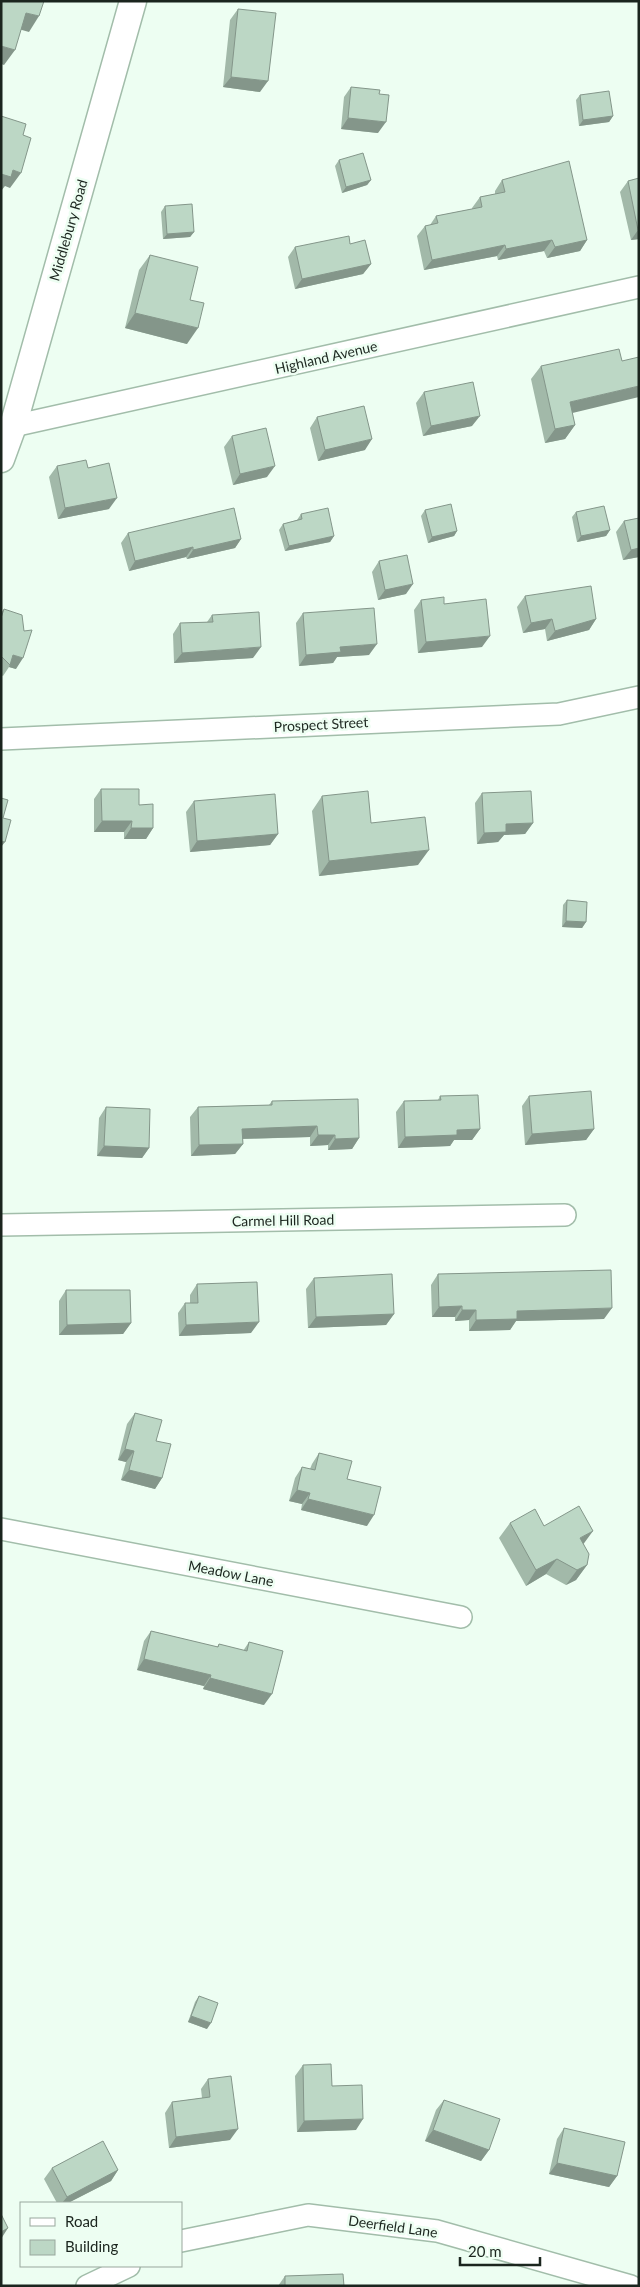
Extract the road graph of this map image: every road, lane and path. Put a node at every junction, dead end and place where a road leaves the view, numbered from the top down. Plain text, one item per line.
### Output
1 (133, 1) edge
2 (639, 287) edge
3 (13, 426) junction
4 (1, 459) edge
5 (639, 698) edge
6 (1, 739) edge
7 (566, 1214) dead end
8 (1, 1225) edge
9 (1, 1529) edge
10 (461, 1617) dead end
11 (182, 2241) edge
12 (127, 2267) edge
13 (87, 2286) edge
14 (631, 2286) edge

1 - 3 street, Middlebury Road
2 - 3 street, Highland Avenue
3 - 4 street, Middlebury Road
5 - 6 street, Prospect Street
7 - 8 street, Carmel Hill Road
9 - 10 street, Meadow Lane
11 - 14 street, Deerfield Lane
12 - 13 street

